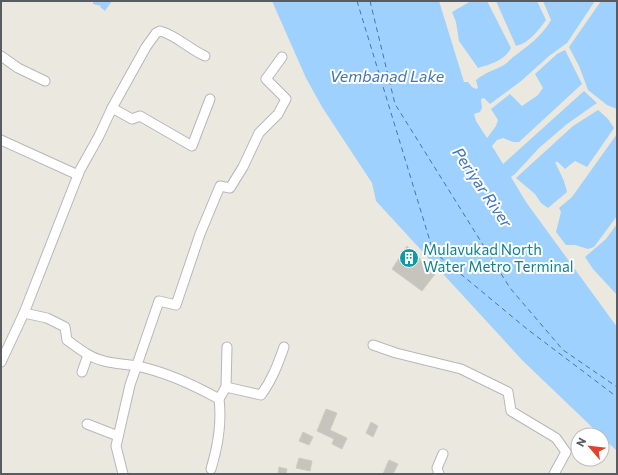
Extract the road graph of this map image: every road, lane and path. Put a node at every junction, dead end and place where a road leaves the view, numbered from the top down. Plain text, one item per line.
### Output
1 (1, 56) edge
2 (205, 56) dead end
3 (282, 57) dead end
4 (45, 81) dead end
5 (210, 99) dead end
6 (112, 108) junction
7 (1, 140) edge
8 (78, 175) junction
9 (24, 313) junction
10 (374, 345) dead end
11 (227, 347) dead end
12 (284, 347) dead end
13 (88, 355) junction
14 (1, 362) edge
15 (136, 366) junction
16 (82, 372) dead end
17 (226, 387) junction
18 (219, 399) junction
19 (87, 424) dead end
20 (118, 436) junction
21 (444, 454) dead end
22 (211, 469) dead end
23 (123, 474) edge
24 (439, 474) edge
25 (554, 474) edge

1 - 4 street
2 - 6 street
3 - 15 street
5 - 6 street
6 - 8 street
7 - 8 street
8 - 9 street
9 - 13 street
9 - 14 street
10 - 25 street
11 - 17 street
12 - 17 street
13 - 15 street
13 - 16 street
15 - 18 street
15 - 20 street
17 - 18 street
18 - 22 street
19 - 20 street
20 - 23 street
21 - 24 street

